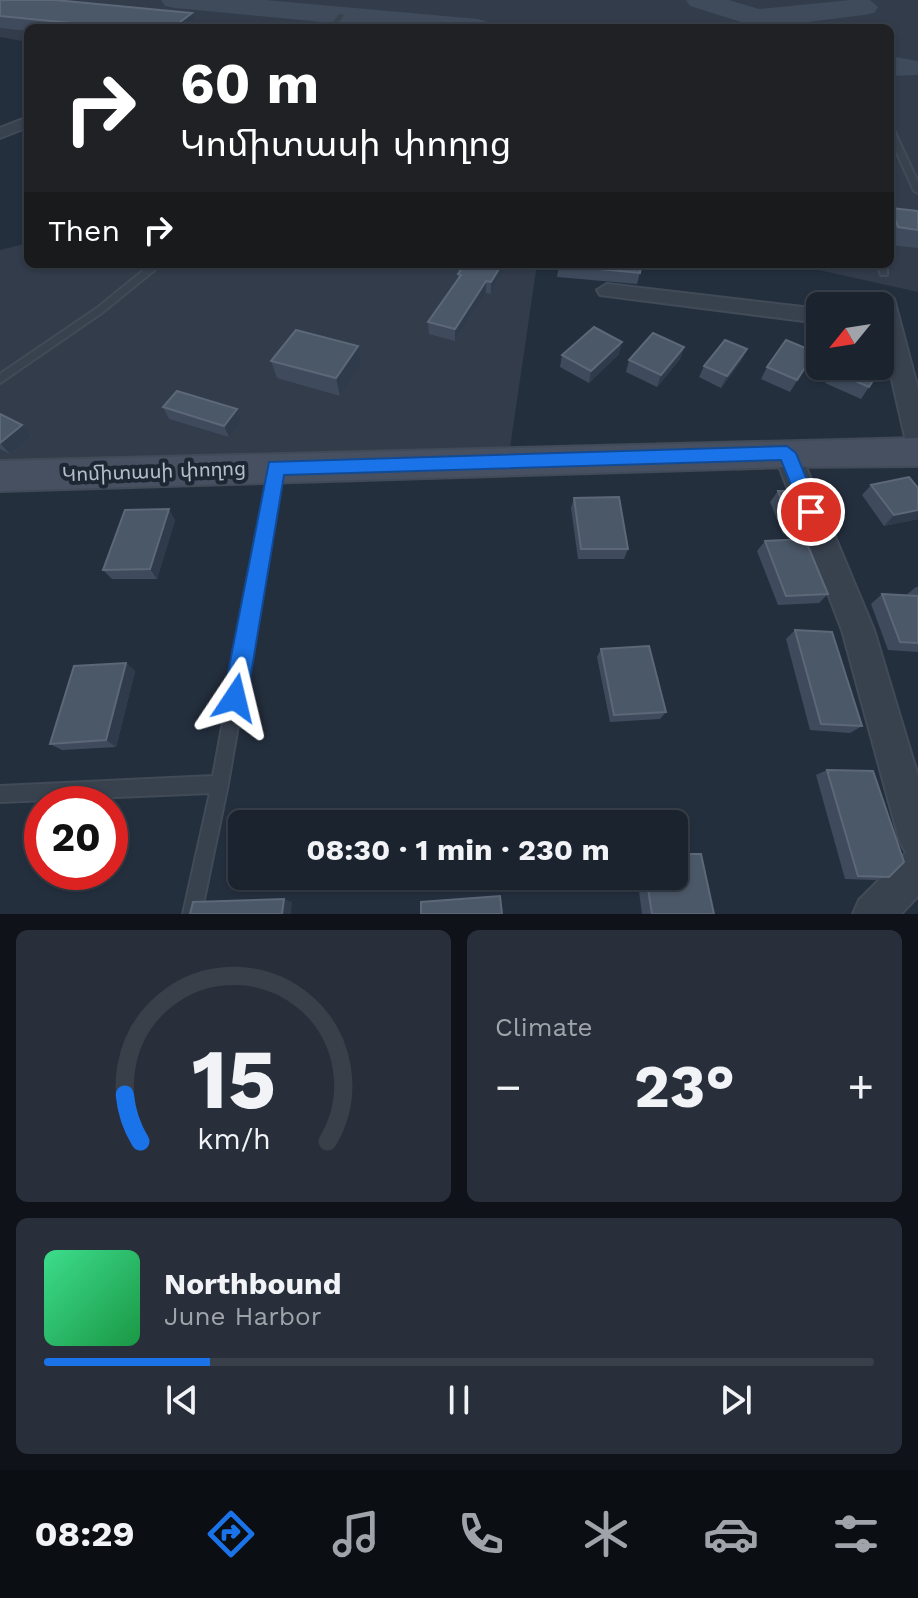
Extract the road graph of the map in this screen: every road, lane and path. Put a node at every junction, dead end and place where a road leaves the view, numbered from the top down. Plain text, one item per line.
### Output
1 (341, 15) dead end
2 (335, 24) edge
3 (24, 124) edge
4 (0, 133) edge
5 (894, 139) edge
6 (918, 191) edge
7 (152, 268) edge
8 (607, 290) dead end
9 (806, 314) edge
10 (894, 352) edge
11 (0, 379) edge
12 (918, 437) edge
13 (918, 452) edge
14 (787, 453) junction
15 (276, 468) junction
16 (0, 476) edge
17 (220, 784) junction
18 (0, 794) edge
19 (918, 839) edge
20 (918, 868) edge
21 (192, 914) edge
22 (873, 914) edge

1 - 2 lane
3 - 4 street
5 - 6 lane
7 - 11 lane
8 - 9 street
10 - 12 street
13 - 14 main road, Կոմիտասի փողոց
14 - 15 main road, Կոմիտասի փողոց
14 - 19 street
15 - 16 main road, Կոմիտասի փողոց
15 - 17 lane
17 - 18 lane
17 - 21 lane
20 - 22 street

